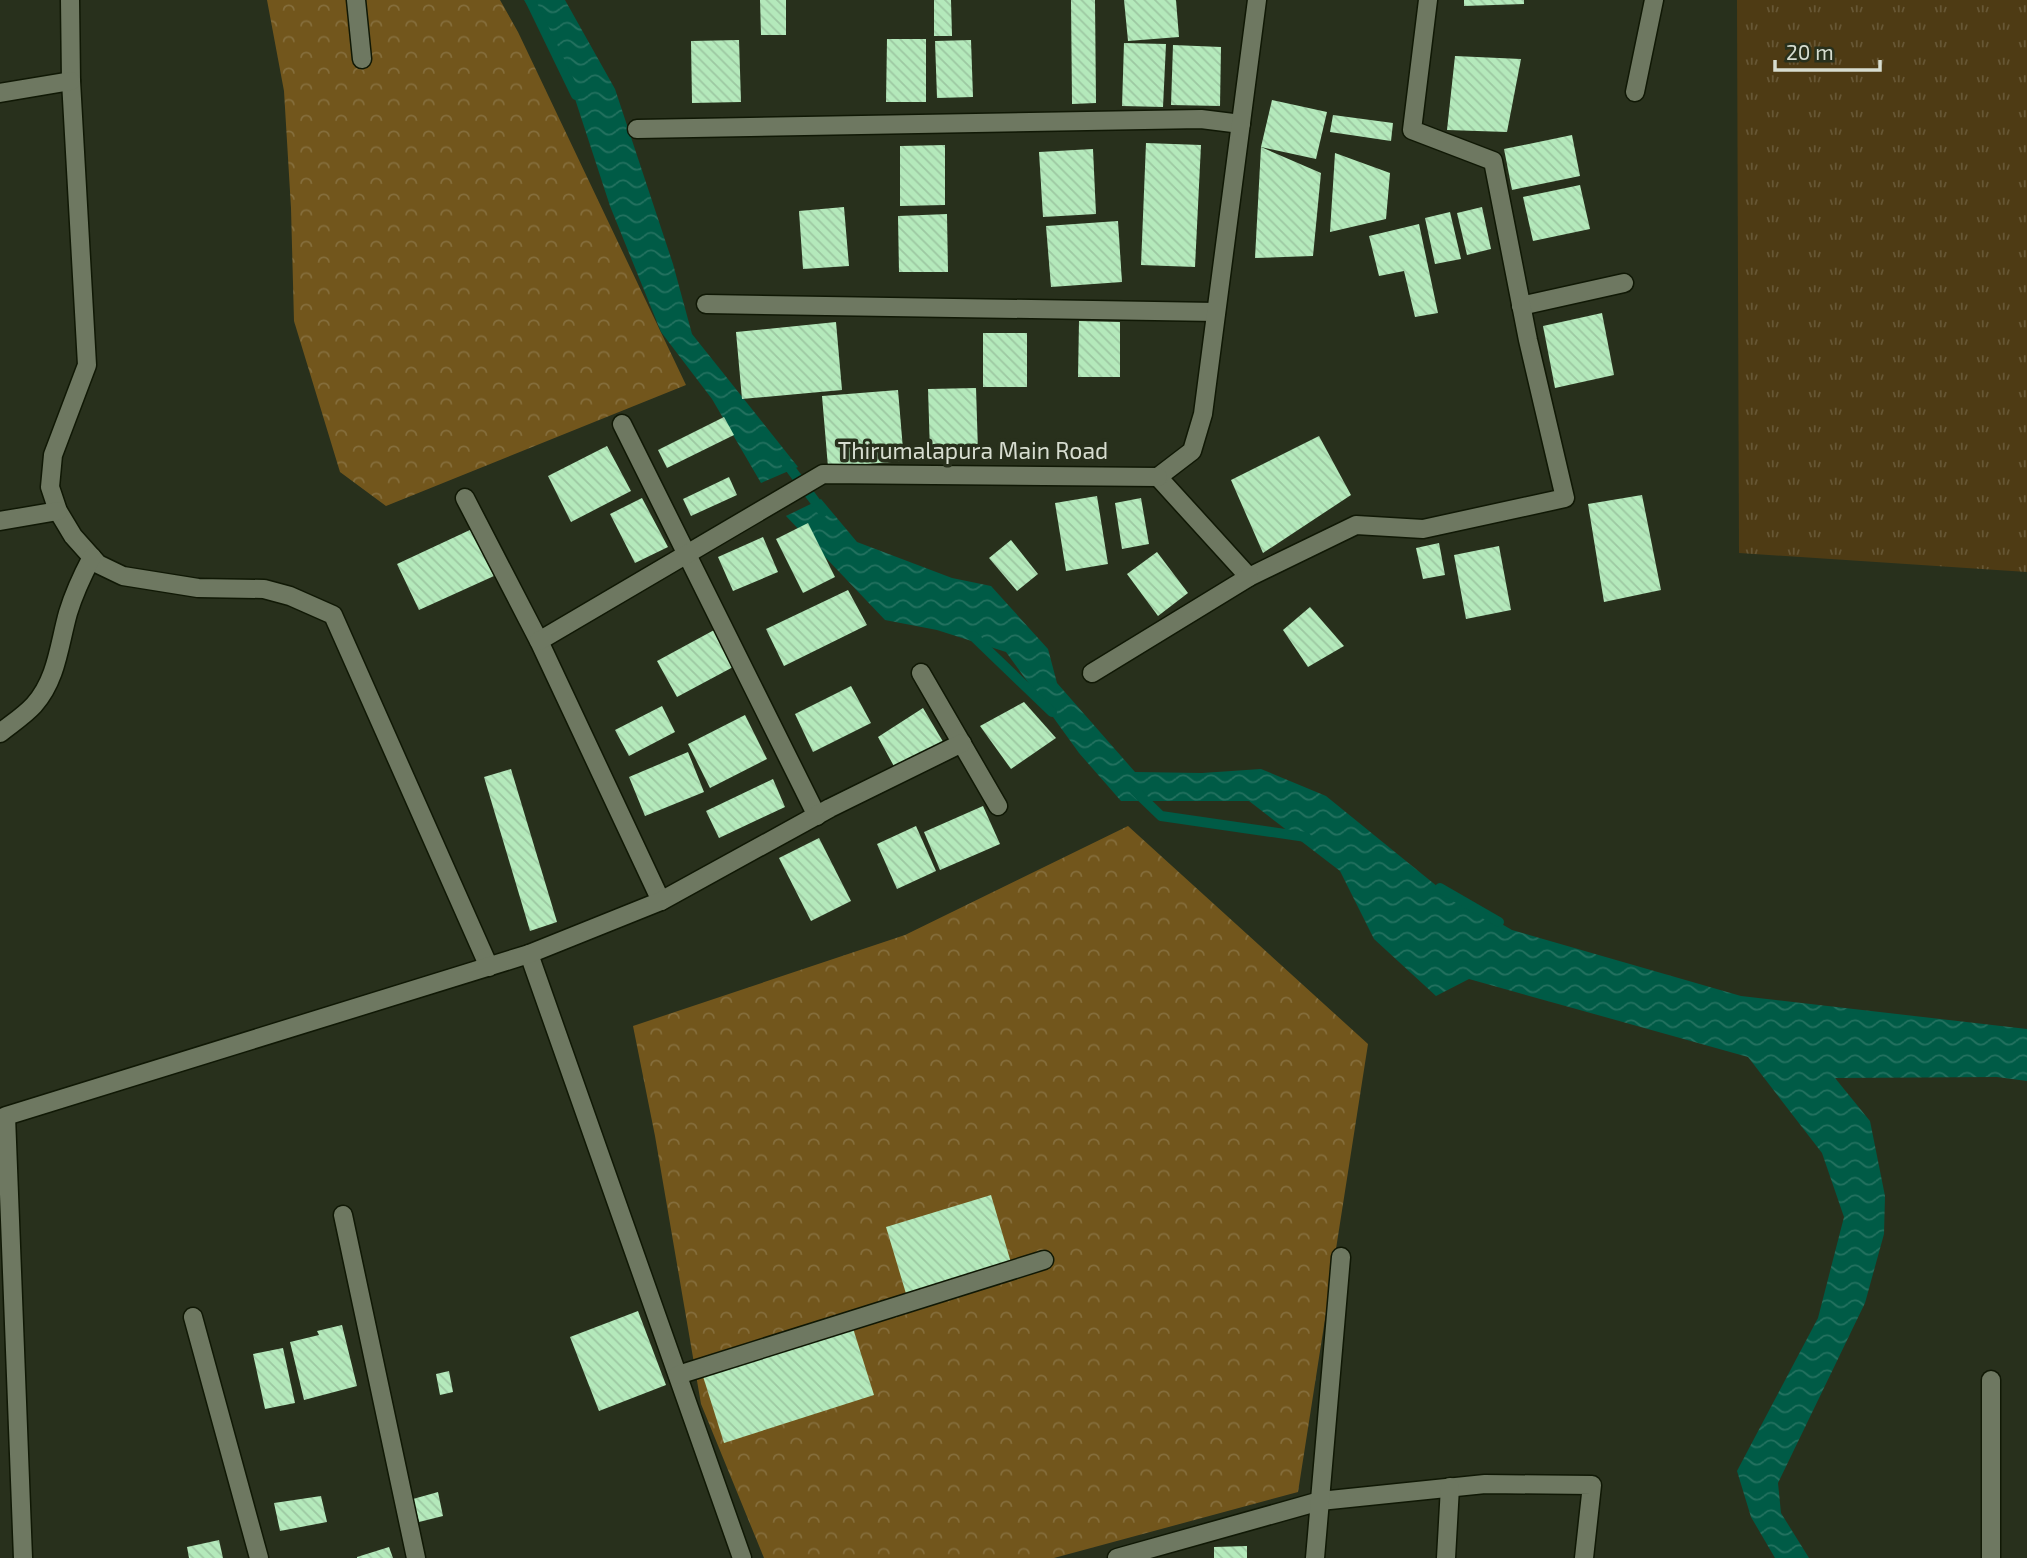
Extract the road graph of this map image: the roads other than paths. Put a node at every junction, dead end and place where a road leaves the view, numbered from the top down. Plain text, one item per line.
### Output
1 (70, 0) edge
2 (356, 0) edge
3 (1257, 0) edge
4 (1429, 0) edge
5 (1654, 0) edge
6 (362, 59) dead end
7 (71, 82) junction
8 (1635, 92) dead end
9 (0, 93) edge
10 (1241, 124) junction
11 (637, 129) dead end
12 (1625, 283) dead end
13 (706, 304) dead end
14 (1521, 306) junction
15 (1216, 312) junction
16 (622, 424) dead end
17 (1158, 477) junction
18 (465, 498) dead end
19 (58, 511) junction
20 (0, 521) edge
21 (687, 552) junction
22 (92, 557) junction
23 (1249, 577) junction
24 (539, 641) junction
25 (922, 673) dead end
26 (1092, 673) dead end
27 (0, 733) edge
28 (962, 743) junction
29 (998, 806) dead end
30 (817, 816) junction
31 (662, 901) junction
32 (529, 954) junction
33 (489, 967) junction
34 (3, 1115) edge
35 (343, 1216) dead end
36 (1341, 1257) dead end
37 (1044, 1260) dead end
38 (193, 1317) dead end
39 (678, 1375) junction
40 (1991, 1380) dead end
41 (1450, 1488) junction
42 (1320, 1501) junction
43 (23, 1558) edge
44 (259, 1558) edge
45 (416, 1558) edge
46 (742, 1558) edge
47 (1117, 1558) edge
48 (1315, 1558) edge
49 (1446, 1558) edge
50 (1584, 1558) edge
51 (1991, 1558) edge

1 - 7 street
2 - 6 street
3 - 10 street
4 - 14 street
5 - 8 street
7 - 9 street
7 - 19 street
10 - 11 street
10 - 15 street
12 - 14 street
13 - 15 street
14 - 23 street
15 - 17 street
16 - 21 street
17 - 21 street, Thirumalapura Main Road
17 - 23 street
18 - 24 street
19 - 20 street
19 - 22 street
21 - 24 street, Thirumalapura Main Road
21 - 30 street
22 - 27 street
22 - 33 street
23 - 26 street
24 - 31 street
25 - 28 street
28 - 29 street
28 - 30 street
30 - 31 street
31 - 32 street
32 - 33 street
32 - 39 street
33 - 34 street
34 - 43 street
35 - 45 street
36 - 42 street
37 - 39 street
38 - 44 street
39 - 46 street
40 - 51 street
41 - 42 street
41 - 49 street
41 - 50 street
42 - 47 street
42 - 48 street

